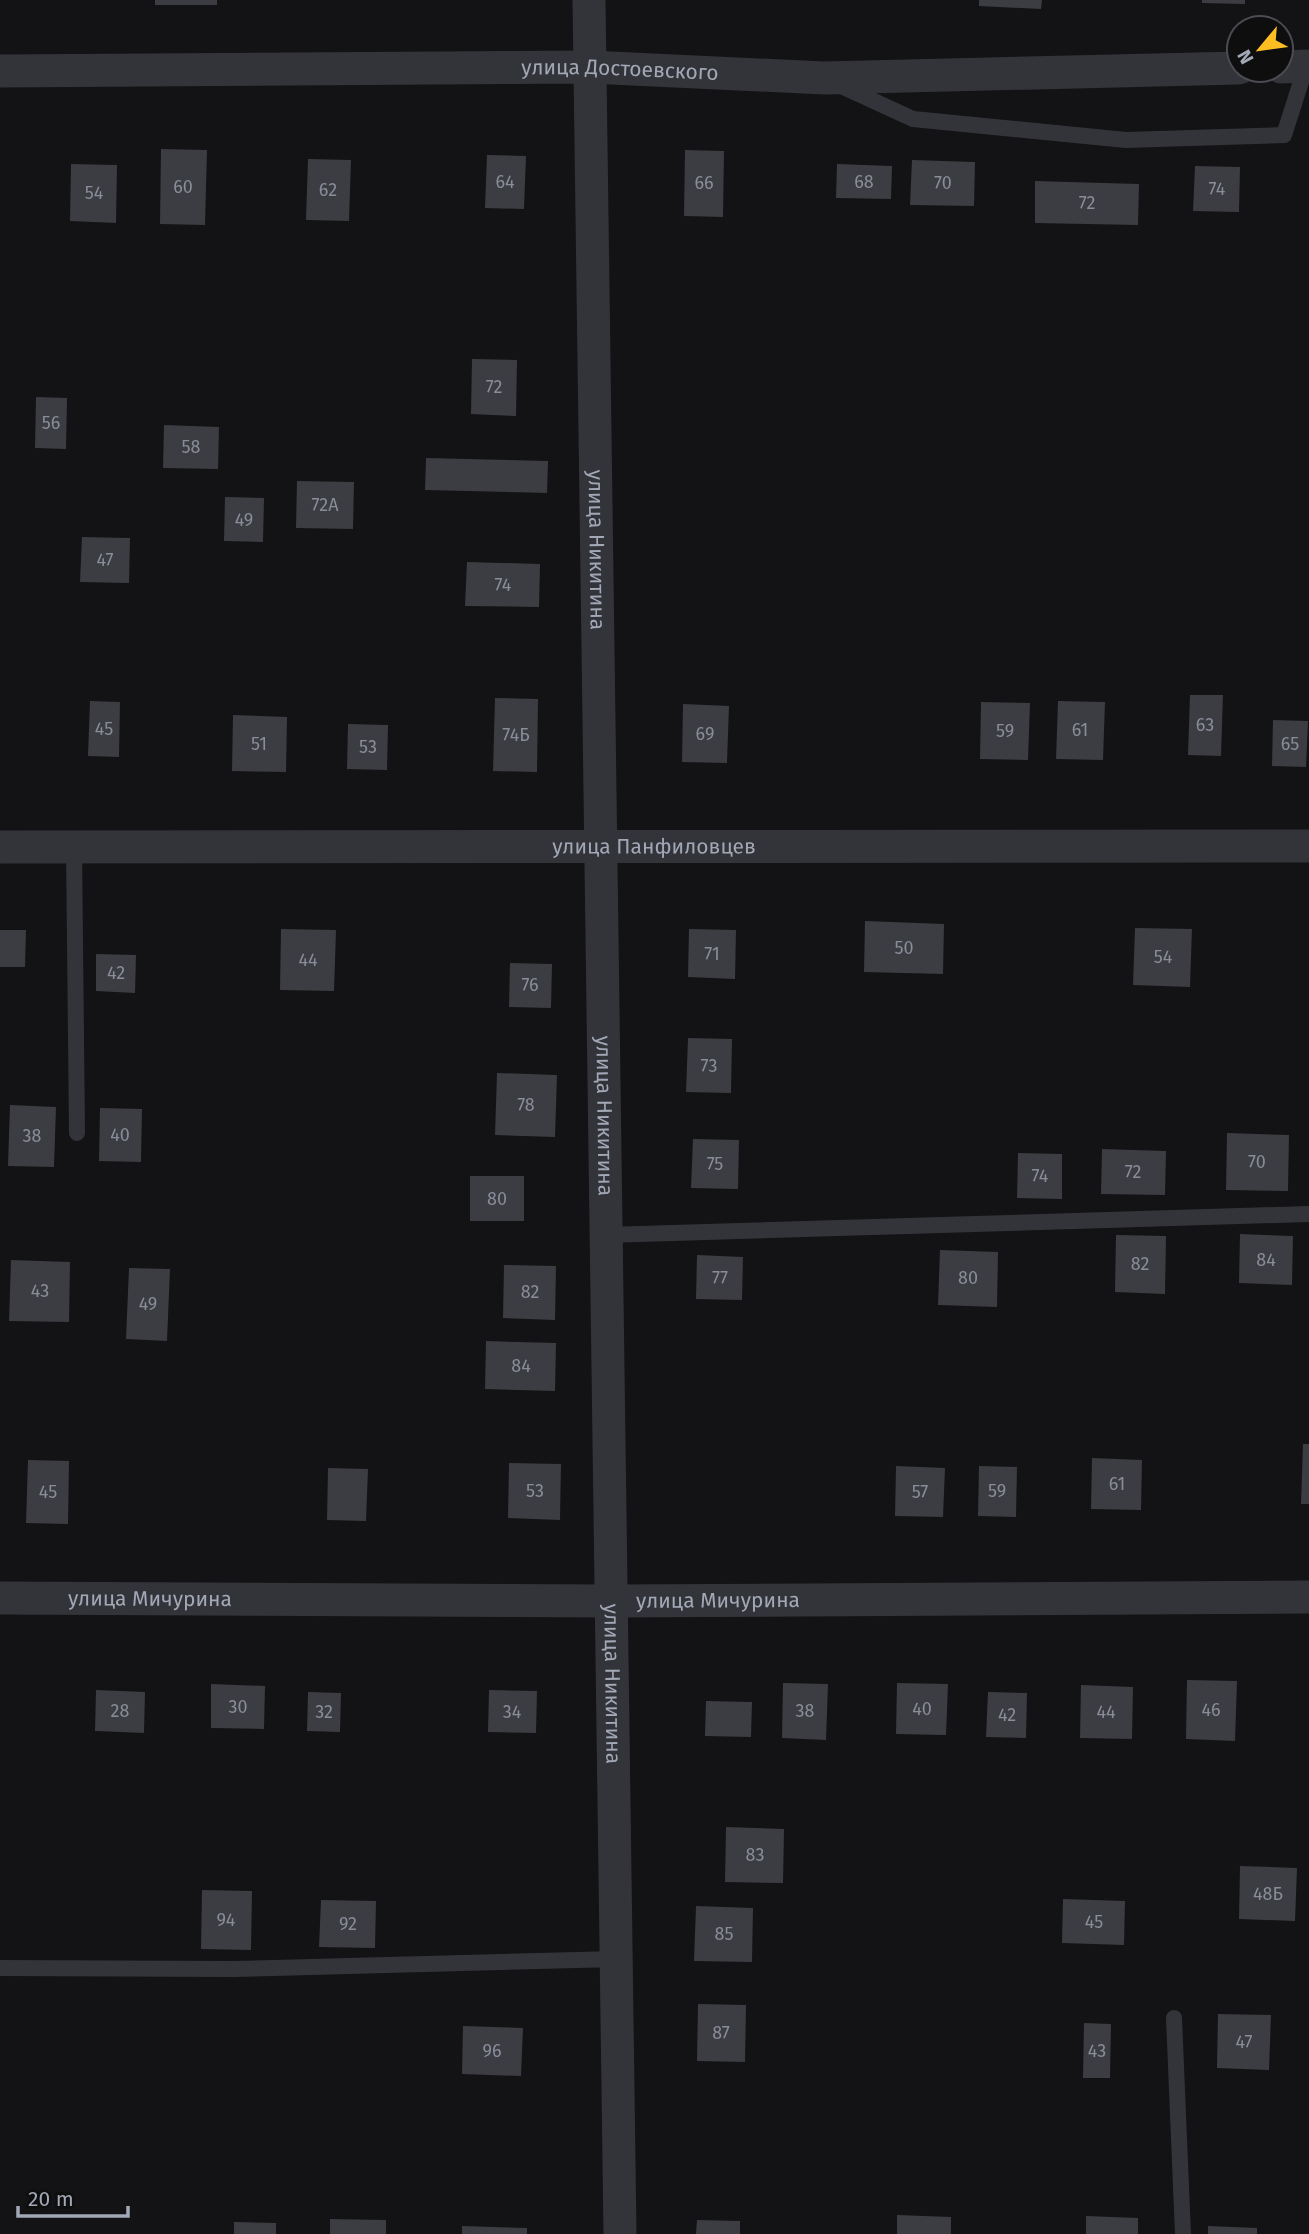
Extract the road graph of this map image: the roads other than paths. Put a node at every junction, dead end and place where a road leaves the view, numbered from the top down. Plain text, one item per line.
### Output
1 (589, 0) edge
2 (1299, 66) edge
3 (590, 67) junction
4 (1225, 68) edge
5 (0, 71) edge
6 (824, 79) junction
7 (1309, 846) edge
8 (0, 847) edge
9 (74, 847) junction
10 (601, 847) junction
11 (77, 1133) dead end
12 (1309, 1214) edge
13 (606, 1235) junction
14 (1309, 1597) edge
15 (0, 1598) edge
16 (611, 1601) junction
17 (617, 1959) junction
18 (0, 1968) edge
19 (1174, 2018) dead end
20 (620, 2234) edge
21 (1183, 2234) edge

1 - 3 street, улица Никитина
2 - 6 lane
3 - 5 street, улица Достоевского
3 - 6 street, улица Достоевского
3 - 10 street, улица Никитина
4 - 6 street, улица Достоевского
7 - 10 street, улица Панфиловцев
8 - 9 street, улица Панфиловцев
9 - 10 street, улица Панфиловцев
9 - 11 lane
10 - 13 street, улица Никитина
12 - 13 lane
13 - 16 street, улица Никитина
14 - 16 street, улица Мичурина
15 - 16 street, улица Мичурина
16 - 17 street, улица Никитина
17 - 18 lane
17 - 20 street, улица Никитина
19 - 21 lane

